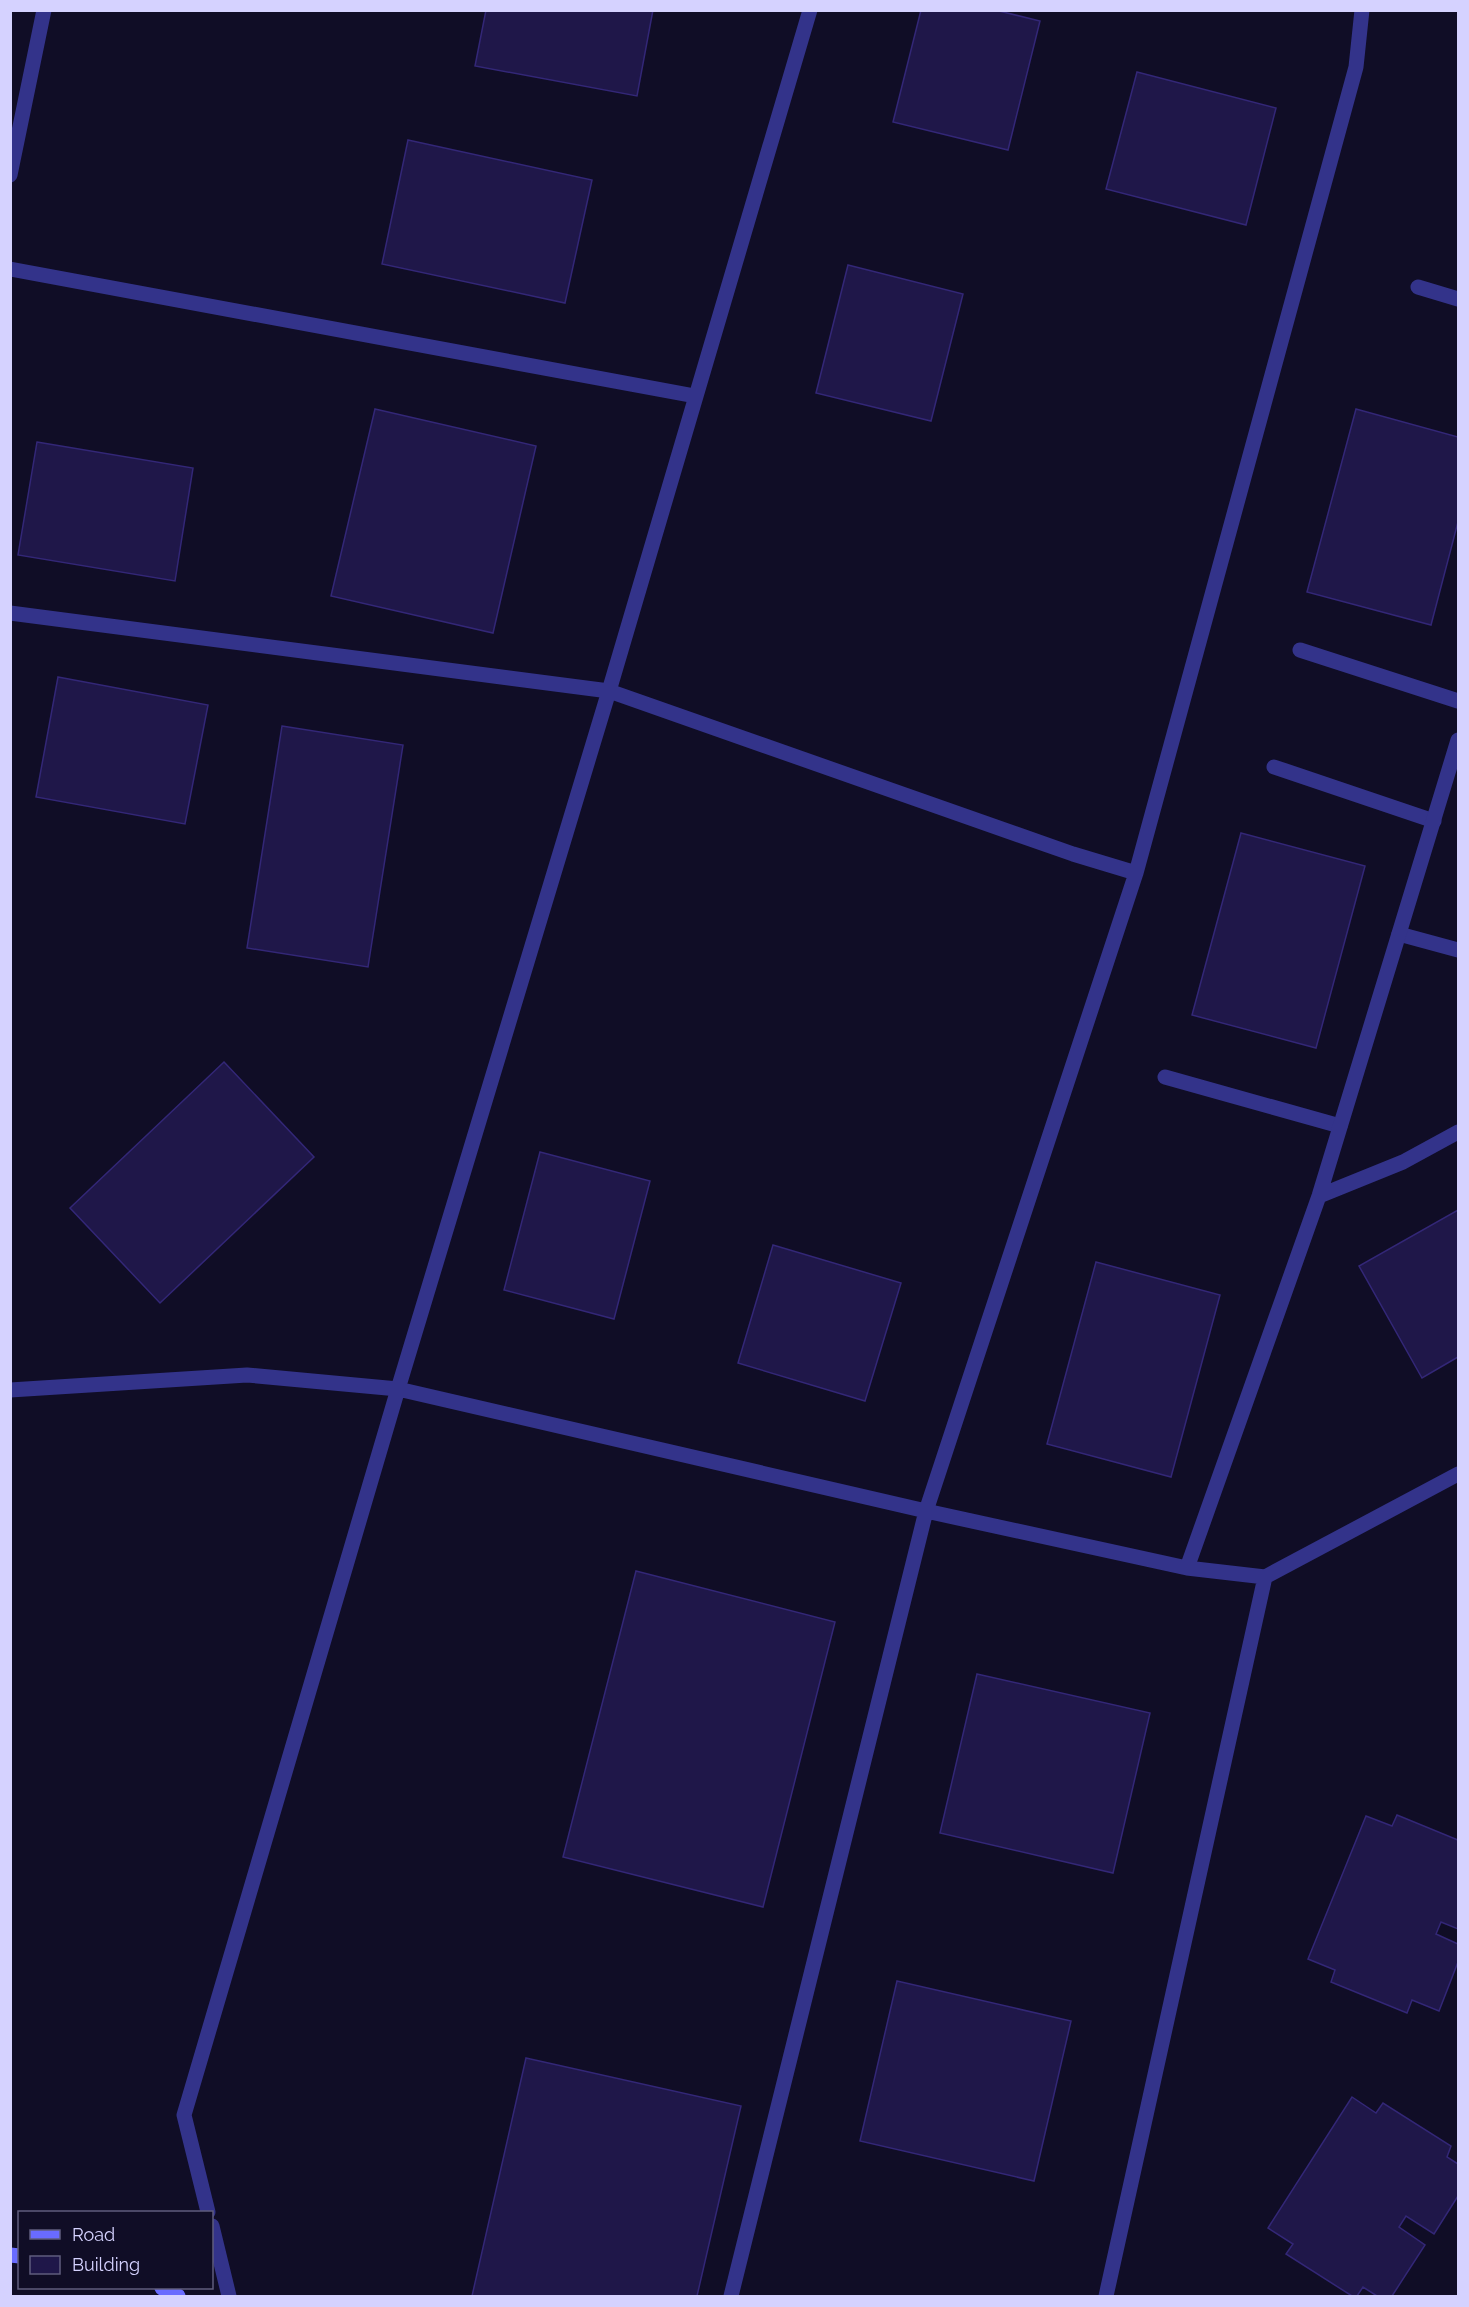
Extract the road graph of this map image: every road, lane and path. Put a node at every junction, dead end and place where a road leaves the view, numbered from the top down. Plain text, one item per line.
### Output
1 (44, 10) edge
2 (810, 10) edge
3 (1362, 10) edge
4 (10, 175) edge
5 (10, 269) edge
6 (1418, 287) dead end
7 (1458, 299) edge
8 (695, 396) junction
9 (10, 614) edge
10 (1300, 650) dead end
11 (609, 691) junction
12 (1458, 701) edge
13 (1458, 740) edge
14 (1274, 767) dead end
15 (1434, 821) junction
16 (1136, 873) junction
17 (1399, 934) junction
18 (1458, 950) edge
19 (1165, 1077) dead end
20 (1340, 1126) junction
21 (1458, 1132) edge
22 (1319, 1196) junction
23 (398, 1389) junction
24 (10, 1390) edge
25 (1458, 1474) edge
26 (926, 1510) junction
27 (1187, 1568) junction
28 (1265, 1577) junction
29 (208, 2211) edge
30 (213, 2230) edge
31 (164, 2289) edge
32 (178, 2296) edge
33 (229, 2296) edge
34 (731, 2296) edge
35 (1106, 2296) edge

1 - 4 street
2 - 8 street
3 - 16 street
5 - 8 street
6 - 7 street
8 - 11 street
9 - 11 street
10 - 12 street
11 - 16 street
11 - 23 street
13 - 15 street
14 - 15 street
15 - 17 street
16 - 26 street
17 - 18 street
17 - 20 street
19 - 20 street
20 - 22 street
21 - 22 street
22 - 27 street
23 - 24 street
23 - 26 street
23 - 29 street
25 - 28 street
26 - 27 street
26 - 34 street
27 - 28 street
28 - 35 street
30 - 33 street
31 - 32 street

